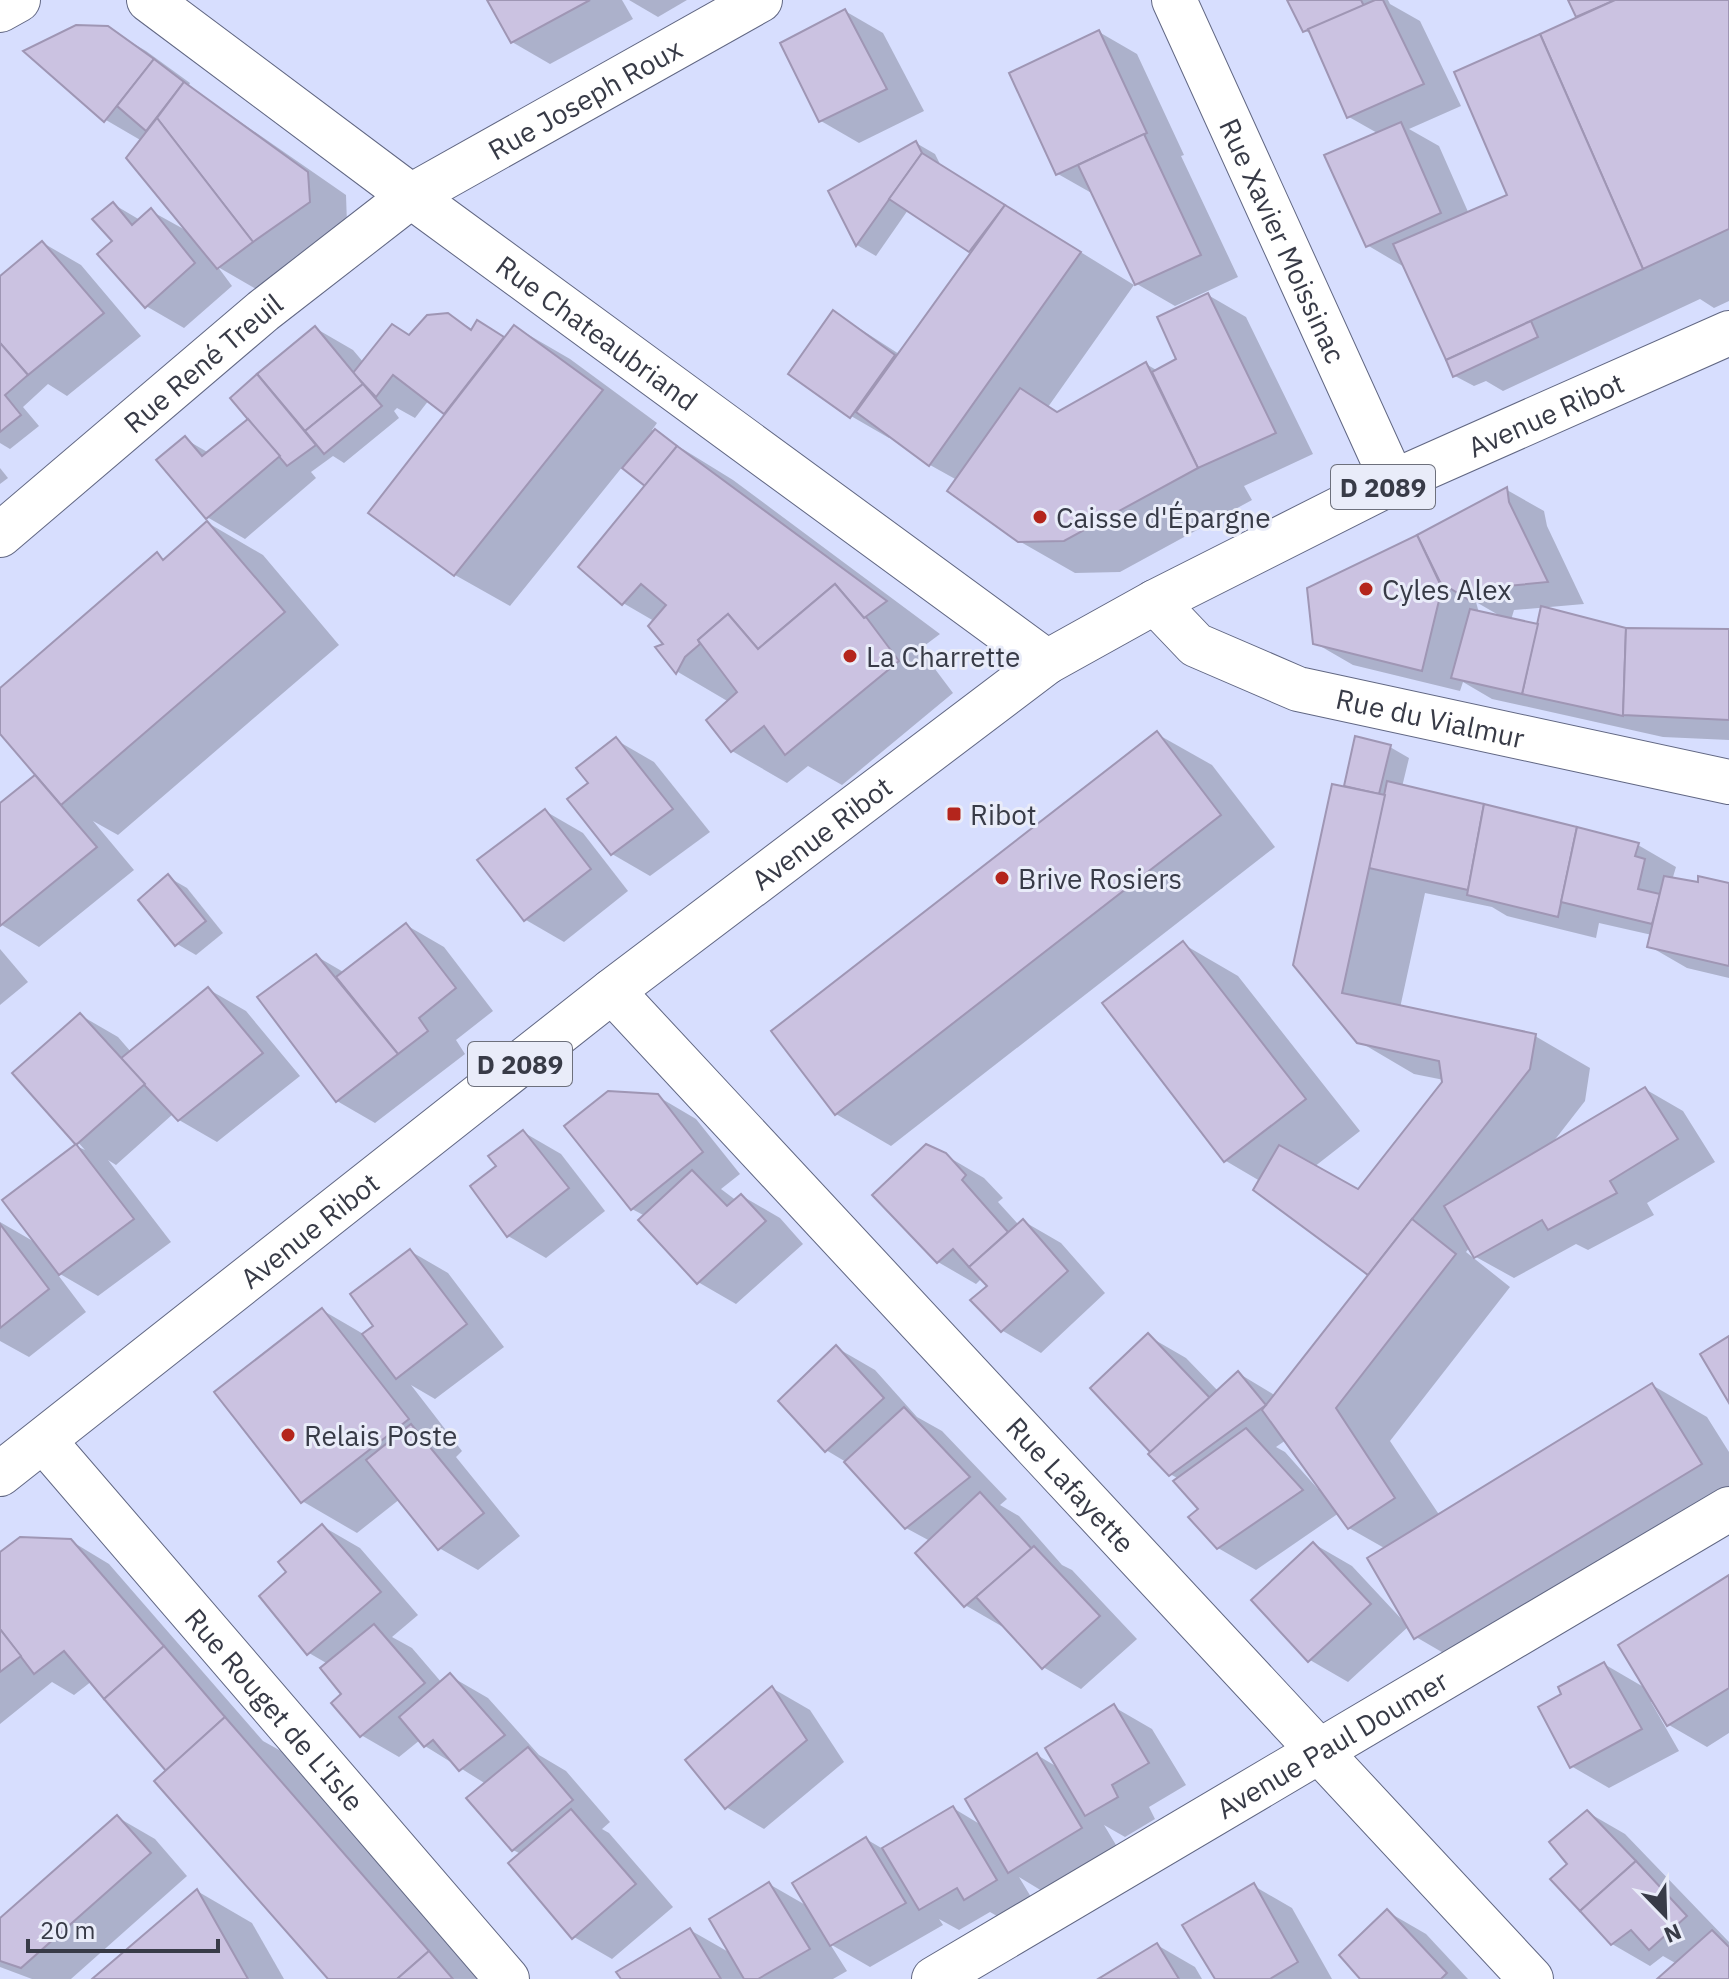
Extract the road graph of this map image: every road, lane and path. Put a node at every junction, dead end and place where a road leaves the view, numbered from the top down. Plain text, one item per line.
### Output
1 (18, 0) edge
2 (149, 0) edge
3 (760, 0) edge
4 (1174, 0) edge
5 (0, 10) edge
6 (411, 196) junction
7 (1729, 333) edge
8 (1393, 482) junction
9 (0, 535) edge
10 (1155, 602) junction
11 (1047, 662) junction
12 (1729, 782) edge
13 (612, 991) junction
14 (44, 1441) junction
15 (0, 1474) edge
16 (1729, 1509) edge
17 (1319, 1749) junction
18 (507, 1979) edge
19 (934, 1979) edge
20 (1531, 1979) edge

1 - 5 street
2 - 6 street, Rue Chateaubriand
3 - 6 street, Rue Joseph Roux
4 - 8 street, Rue Xavier Moissinac
6 - 9 street, Rue René Treuil
6 - 11 street, Rue Chateaubriand
7 - 8 street, Avenue Ribot / D 2089
8 - 10 street, Avenue Ribot / D 2089
10 - 11 street, Avenue Ribot / D 2089
10 - 12 street, Rue du Vialmur
11 - 13 street, Avenue Ribot / D 2089
13 - 14 street, Avenue Ribot / D 2089
13 - 17 street, Rue Lafayette
14 - 15 street, Avenue Ribot / D 2089
14 - 18 street, Rue Rouget de L'Isle
16 - 17 street, Avenue Paul Doumer
17 - 19 street, Avenue Paul Doumer
17 - 20 street, Rue Lafayette

